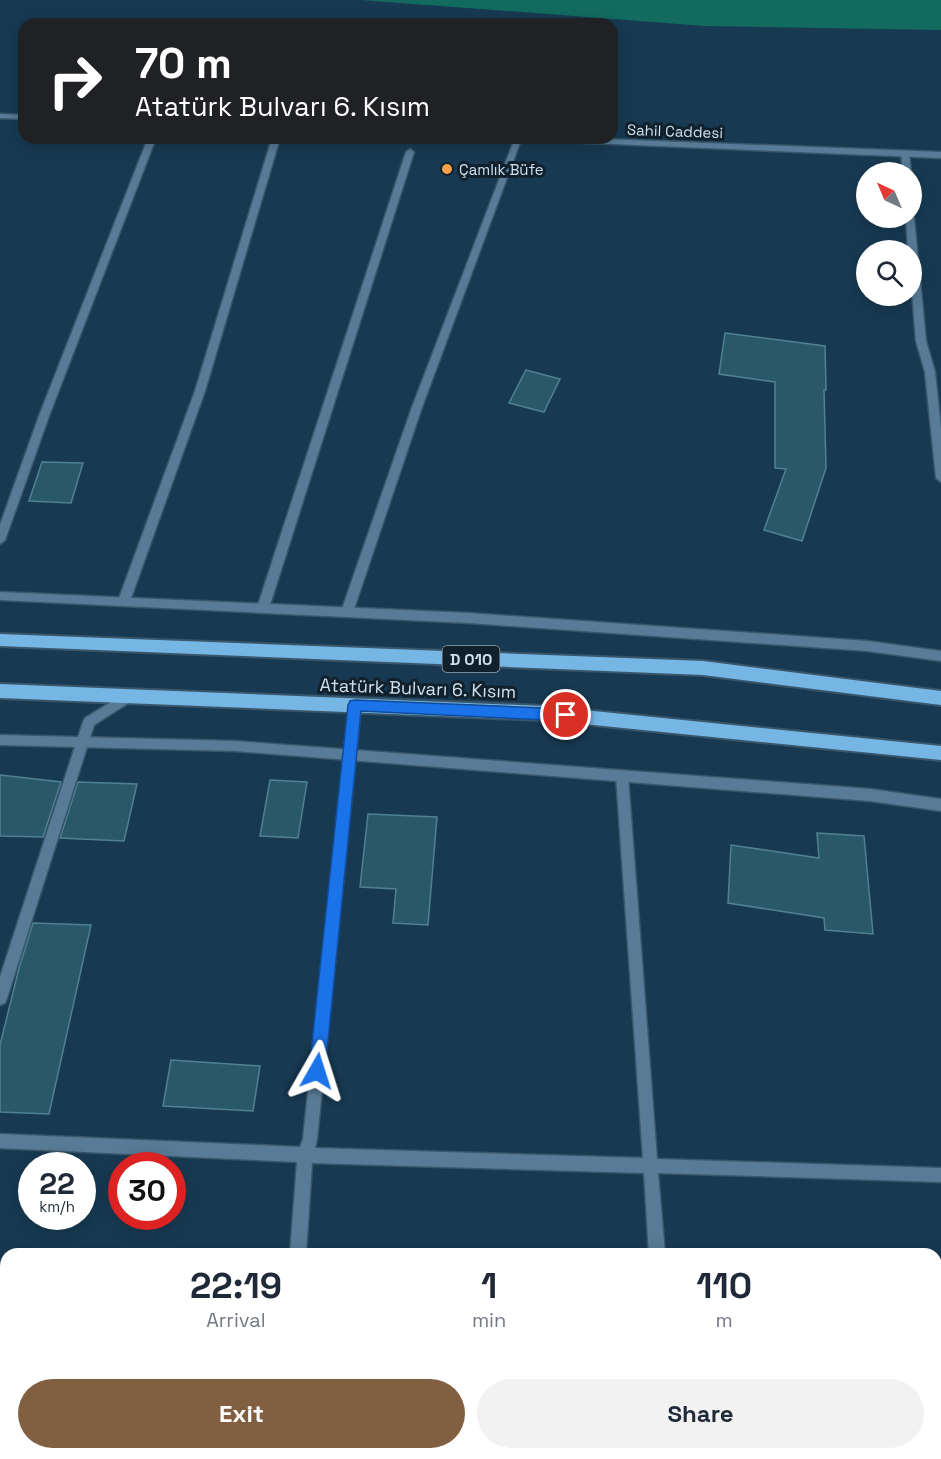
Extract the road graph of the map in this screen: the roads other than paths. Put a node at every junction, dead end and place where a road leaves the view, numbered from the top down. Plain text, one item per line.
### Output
1 (0, 116) edge
2 (18, 117) edge
3 (150, 144) edge
4 (274, 144) edge
5 (516, 144) edge
6 (618, 144) edge
7 (410, 152) dead end
8 (905, 154) junction
9 (941, 155) edge
10 (906, 162) edge
11 (911, 228) edge
12 (941, 478) edge
13 (0, 540) edge
14 (0, 596) edge
15 (123, 601) junction
16 (263, 608) junction
17 (347, 612) junction
18 (0, 640) edge
19 (941, 656) edge
20 (0, 691) edge
21 (129, 696) junction
22 (941, 698) edge
23 (355, 705) junction
24 (0, 740) edge
25 (82, 742) junction
26 (941, 753) edge
27 (349, 755) junction
28 (622, 776) junction
29 (941, 805) edge
30 (0, 998) edge
31 (0, 1141) edge
32 (304, 1155) junction
33 (651, 1165) junction
34 (941, 1175) edge
35 (298, 1248) edge
36 (657, 1248) edge

1 - 2 street
3 - 13 street
4 - 15 street
5 - 17 street
6 - 8 street, Sahil Caddesi
7 - 16 street
8 - 9 street, Sahil Caddesi
8 - 10 street
11 - 12 street
14 - 15 street
15 - 16 street
16 - 17 street
17 - 19 street
18 - 22 highway, Atatürk Bulvarı 6. Kısım / D 010
20 - 21 highway, Atatürk Bulvarı 6. Kısım
21 - 23 highway, Atatürk Bulvarı 6. Kısım
21 - 25 street
23 - 26 highway, Atatürk Bulvarı 6. Kısım
23 - 27 street
24 - 25 street
25 - 27 street
25 - 30 street
27 - 28 street
27 - 32 street
28 - 29 street
28 - 33 street
31 - 32 street
32 - 33 street
32 - 35 street
33 - 34 street
33 - 36 street

